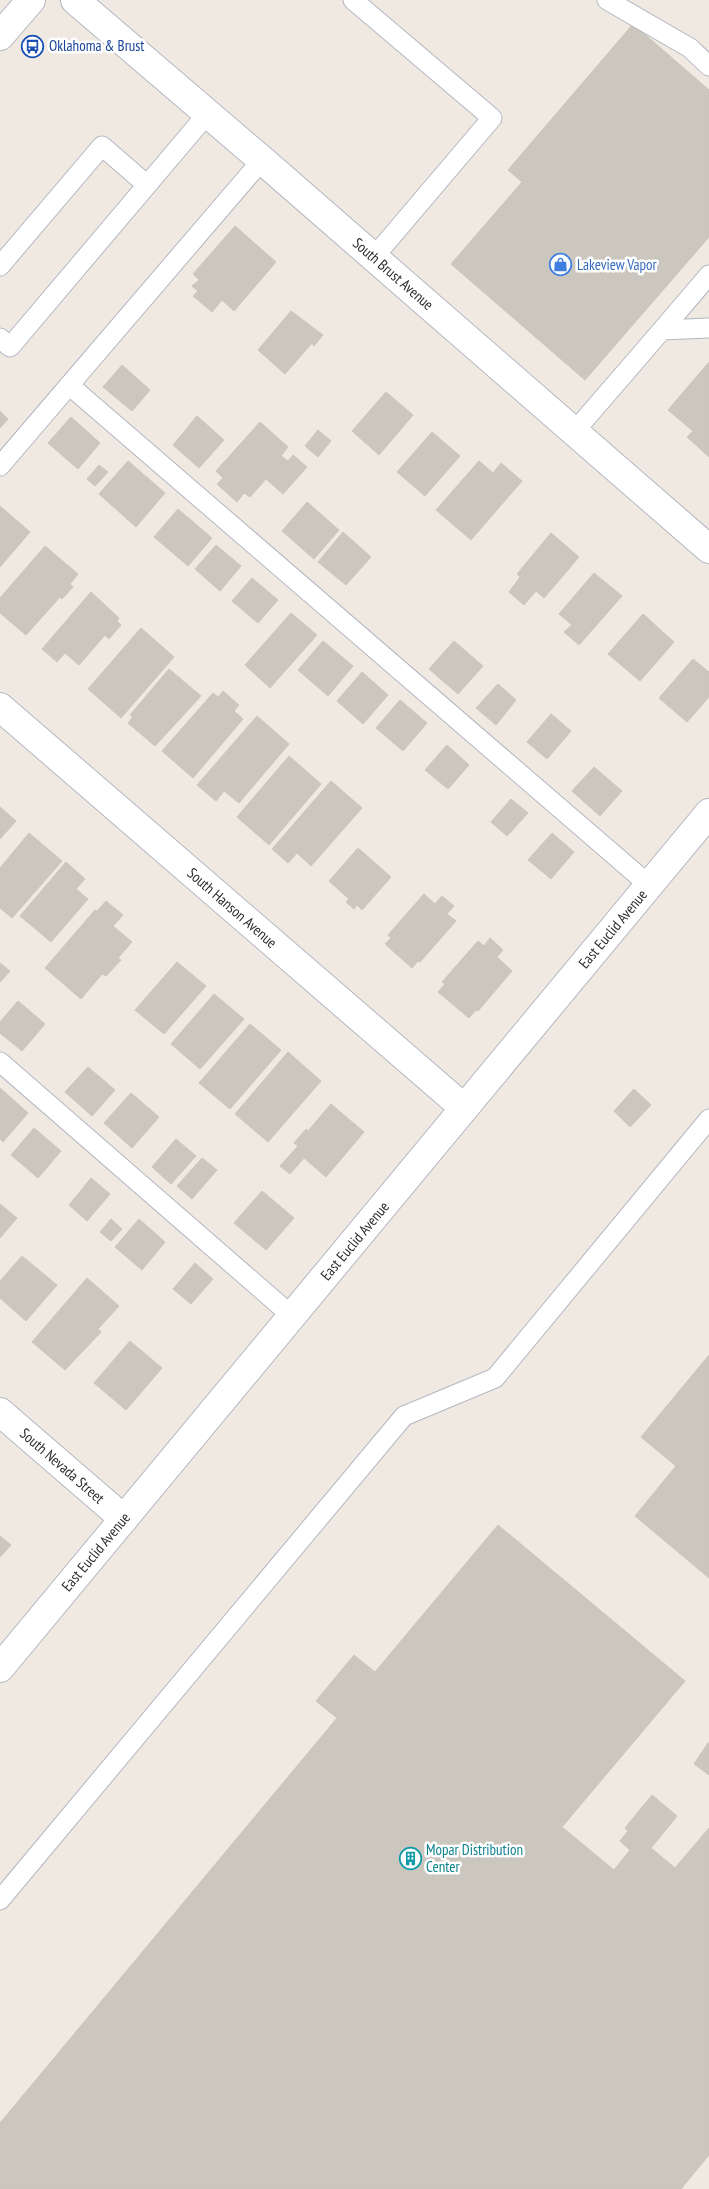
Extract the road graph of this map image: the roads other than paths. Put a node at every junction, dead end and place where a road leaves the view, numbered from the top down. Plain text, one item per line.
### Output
1 (30, 0) edge
2 (75, 0) edge
3 (353, 0) edge
4 (607, 0) edge
5 (0, 36) edge
6 (709, 66) edge
7 (208, 113) junction
8 (262, 160) junction
9 (147, 185) junction
10 (374, 257) junction
11 (0, 266) edge
12 (709, 275) edge
13 (709, 328) edge
14 (662, 330) junction
15 (0, 338) edge
16 (70, 385) junction
17 (574, 432) junction
18 (0, 466) edge
19 (709, 549) edge
20 (0, 707) edge
21 (709, 813) edge
22 (649, 885) junction
23 (0, 1062) edge
24 (464, 1108) junction
25 (709, 1119) edge
26 (292, 1316) junction
27 (0, 1412) edge
28 (124, 1519) junction
29 (0, 1668) edge
30 (0, 1900) edge

1 - 5 street
2 - 7 street, South Brust Avenue
3 - 10 lane
4 - 6 lane
7 - 8 street, South Brust Avenue
7 - 9 lane
8 - 10 street, South Brust Avenue
8 - 16 lane
9 - 11 lane
9 - 15 lane
10 - 17 street, South Brust Avenue
12 - 14 lane
13 - 14 lane
14 - 17 lane
16 - 18 lane
16 - 22 lane
17 - 19 street, South Brust Avenue
20 - 24 street, South Hanson Avenue
21 - 22 street, East Euclid Avenue
22 - 24 street, East Euclid Avenue
23 - 26 lane
24 - 26 street, East Euclid Avenue
25 - 30 lane
26 - 28 street, East Euclid Avenue
27 - 28 street, South Nevada Street
28 - 29 street, East Euclid Avenue

